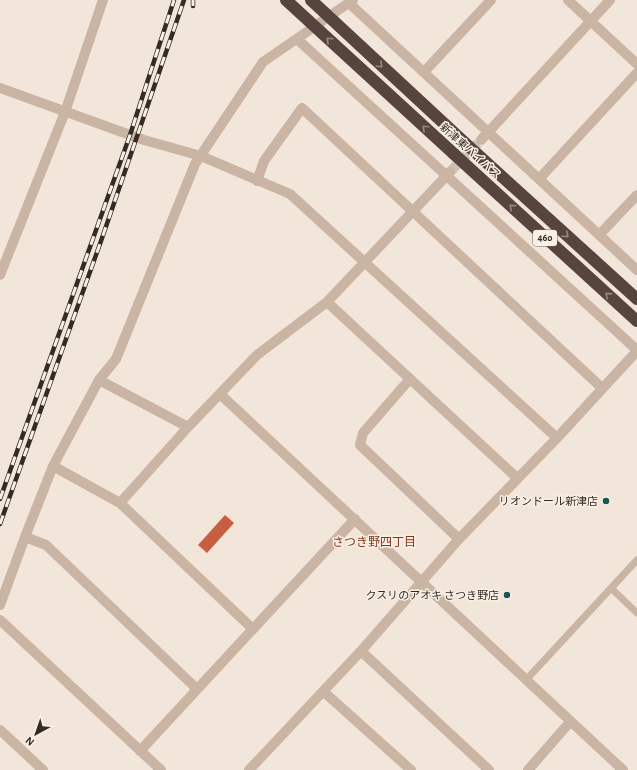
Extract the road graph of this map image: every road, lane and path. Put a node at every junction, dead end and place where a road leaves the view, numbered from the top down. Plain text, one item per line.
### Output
1 (103, 0) edge
2 (286, 0) edge
3 (311, 0) edge
4 (491, 0) edge
5 (568, 0) edge
6 (610, 0) edge
7 (351, 1) edge
8 (591, 21) junction
9 (297, 39) junction
10 (637, 64) edge
11 (424, 72) junction
12 (637, 73) edge
13 (0, 88) edge
14 (66, 112) junction
15 (488, 131) junction
16 (481, 140) tunnel mouth
17 (201, 156) junction
18 (448, 174) junction
19 (538, 179) junction
20 (257, 181) junction
21 (637, 195) edge
22 (412, 211) junction
23 (599, 235) junction
24 (364, 262) junction
25 (1, 268) edge
26 (637, 270) edge
27 (637, 299) edge
28 (327, 302) junction
29 (637, 321) edge
30 (637, 351) edge
31 (99, 380) junction
32 (409, 380) junction
33 (602, 388) junction
34 (221, 395) junction
35 (188, 427) junction
36 (557, 438) junction
37 (53, 466) junction
38 (516, 478) junction
39 (120, 503) junction
40 (355, 519) junction
41 (25, 537) junction
42 (459, 540) junction
43 (637, 560) edge
44 (421, 581) junction
45 (611, 588) junction
46 (0, 605) edge
47 (637, 613) edge
48 (0, 620) edge
49 (253, 629) junction
50 (361, 651) junction
51 (526, 680) junction
52 (197, 689) junction
53 (324, 692) junction
54 (570, 722) junction
55 (0, 730) edge
56 (140, 751) junction
57 (43, 770) edge
58 (161, 770) edge
59 (249, 770) edge
60 (411, 770) edge
61 (489, 770) edge
62 (528, 770) edge
63 (623, 770) edge

1 - 14 street
29 -> 2 highway, 新津東バイパス / 460, bridge
3 -> 27 highway, 新津東バイパス / 460, bridge
4 - 11 street
5 - 8 street
6 - 8 street
7 - 9 street
7 - 11 street
8 - 10 street
8 - 15 street
9 - 17 street
9 - 18 street
11 - 15 street
12 - 19 street
13 - 14 street
14 - 17 street
14 - 25 street
15 - 16 street
15 - 19 street
17 - 20 street
17 - 31 street
18 - 22 street
18 - 30 street
19 - 23 street
20 - 22 street
20 - 24 street
21 - 23 street
22 - 24 street
22 - 33 street
23 - 26 street
24 - 28 street
24 - 36 street
28 - 32 street
28 - 34 street
30 - 33 street
31 - 35 street
31 - 37 street
32 - 38 street
32 - 42 street
33 - 36 street
34 - 35 street
34 - 40 street
35 - 39 street
36 - 38 street
37 - 39 street
37 - 41 street
38 - 42 street
39 - 49 street
40 - 44 street
40 - 49 street
41 - 46 street
41 - 52 street
42 - 44 street
43 - 45 lane
44 - 50 street
44 - 51 street
45 - 47 lane
45 - 51 lane
48 - 56 street
49 - 52 street
50 - 53 street
50 - 61 street
51 - 54 street
52 - 56 street
53 - 59 street
53 - 60 street
54 - 62 street
54 - 63 street
55 - 57 street
56 - 58 street

